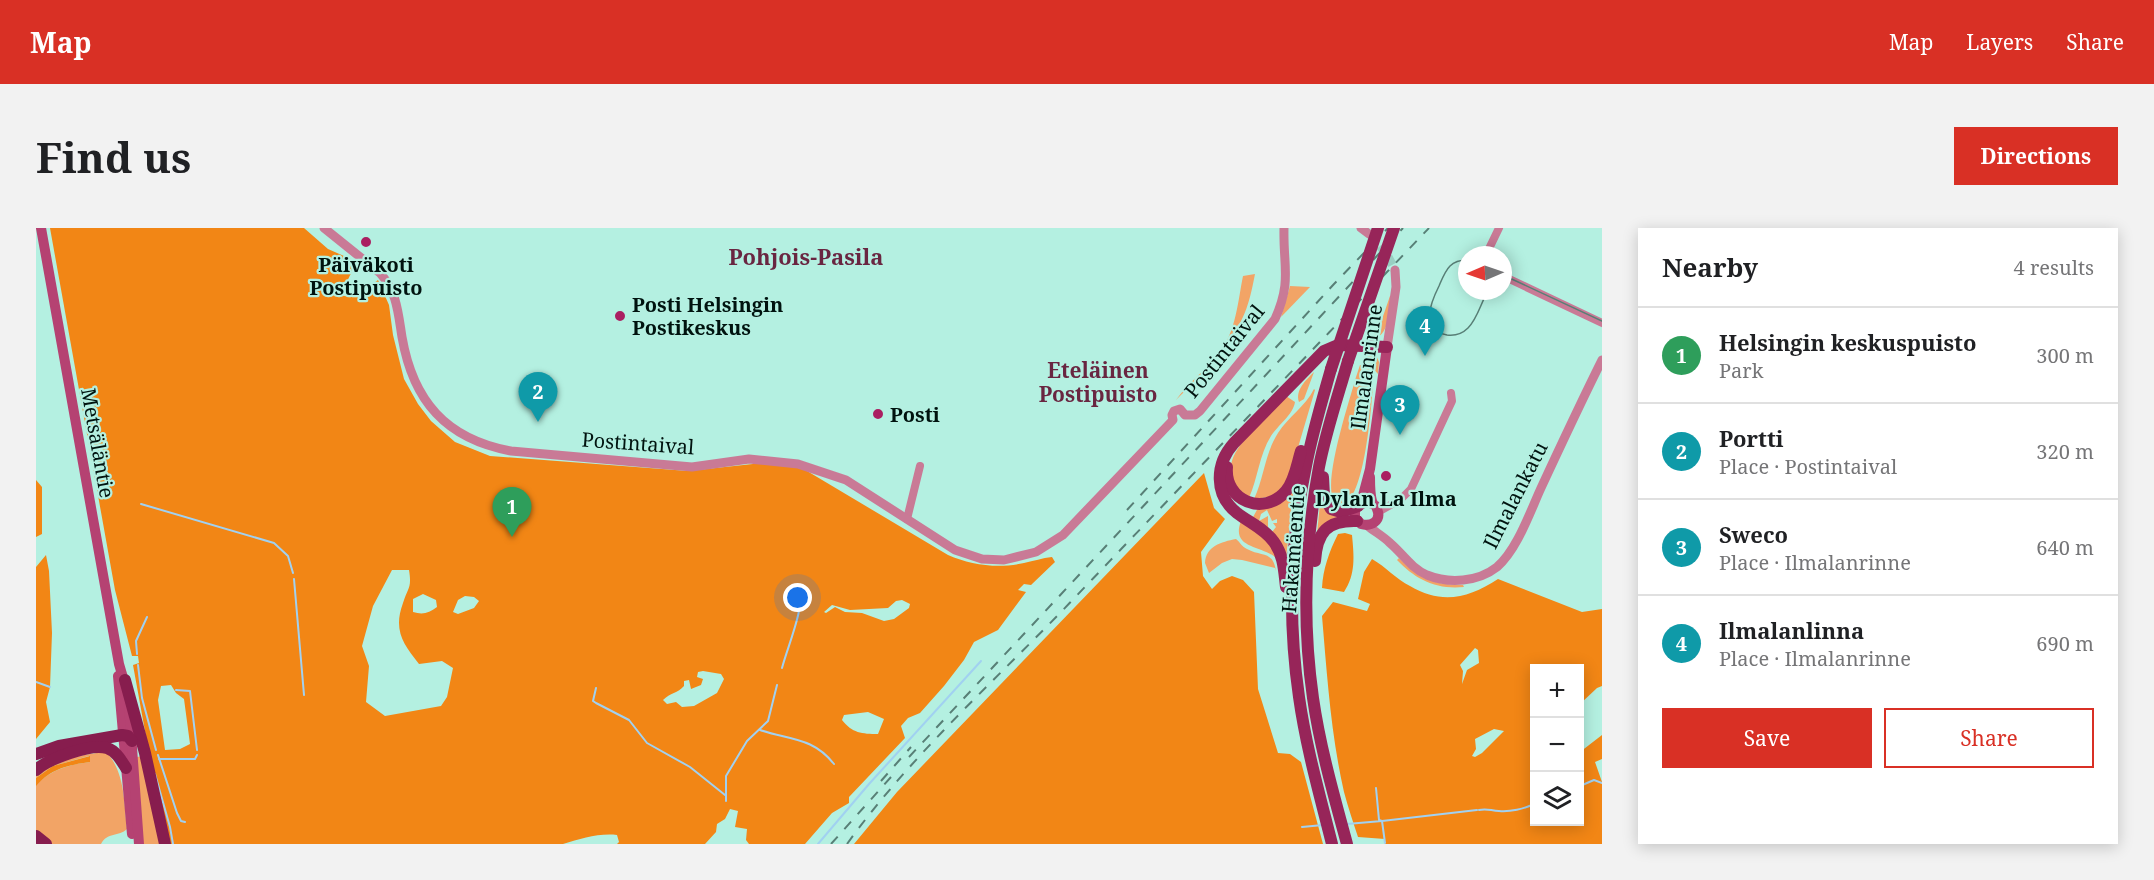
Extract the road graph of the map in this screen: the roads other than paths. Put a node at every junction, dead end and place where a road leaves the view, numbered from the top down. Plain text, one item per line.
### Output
1 (41, 228) edge
2 (324, 228) edge
3 (1284, 228) edge
4 (1394, 228) edge
5 (1499, 228) edge
6 (1370, 230) edge
7 (1490, 246) edge
8 (1395, 270) tunnel mouth
9 (1512, 280) edge
10 (1602, 323) edge
11 (1387, 347) junction
12 (1602, 360) edge
13 (1451, 393) dead end
14 (1316, 423) junction
15 (1243, 435) junction
16 (1320, 465) junction
17 (920, 466) dead end
18 (1370, 470) junction
19 (1359, 504) junction
20 (1371, 515) junction
21 (907, 519) junction
22 (1307, 597) junction
23 (1292, 601) junction
24 (119, 664) junction
25 (125, 680) junction
26 (127, 738) junction
27 (36, 754) edge
28 (126, 768) junction
29 (36, 770) edge
30 (36, 836) edge
31 (46, 844) edge
32 (133, 844) edge
33 (140, 844) edge
34 (165, 844) edge
35 (1332, 844) edge
36 (1347, 844) edge

1 - 24 main road, Metsäläntie
2 - 21 street, Postintaival
3 - 21 street, Postintaival
4 - 16 main road, Hakamäentie, bridge
5 - 7 street
6 - 14 main road, Hakamäentie, bridge
8 - 11 street, Ilmalanrinne
9 - 10 street
11 - 15 main road
11 - 18 main road, Ilmalanrinne
12 - 20 street, Ilmalankatu
13 - 20 street
14 - 15 main road
14 - 23 main road, Hakamäentie
15 - 23 main road
16 - 19 main road
16 - 22 main road, Hakamäentie
17 - 21 street
18 - 19 main road, Ilmalanrinne
18 - 20 main road, Ilmalanrinne
19 - 20 main road
19 - 20 main road, Ilmalanrinne
20 - 22 main road
22 - 36 main road, Hakamäentie
23 - 35 main road, Hakamäentie
24 - 25 main road, Metsäläntie
24 - 26 main road, Metsäläntie
25 - 26 main road, Metsäläntie
25 - 34 highway
26 - 27 highway
26 - 28 main road, Metsäläntie
26 - 33 main road, Metsäläntie
28 - 29 highway
28 - 32 main road, Metsäläntie
30 - 31 highway

